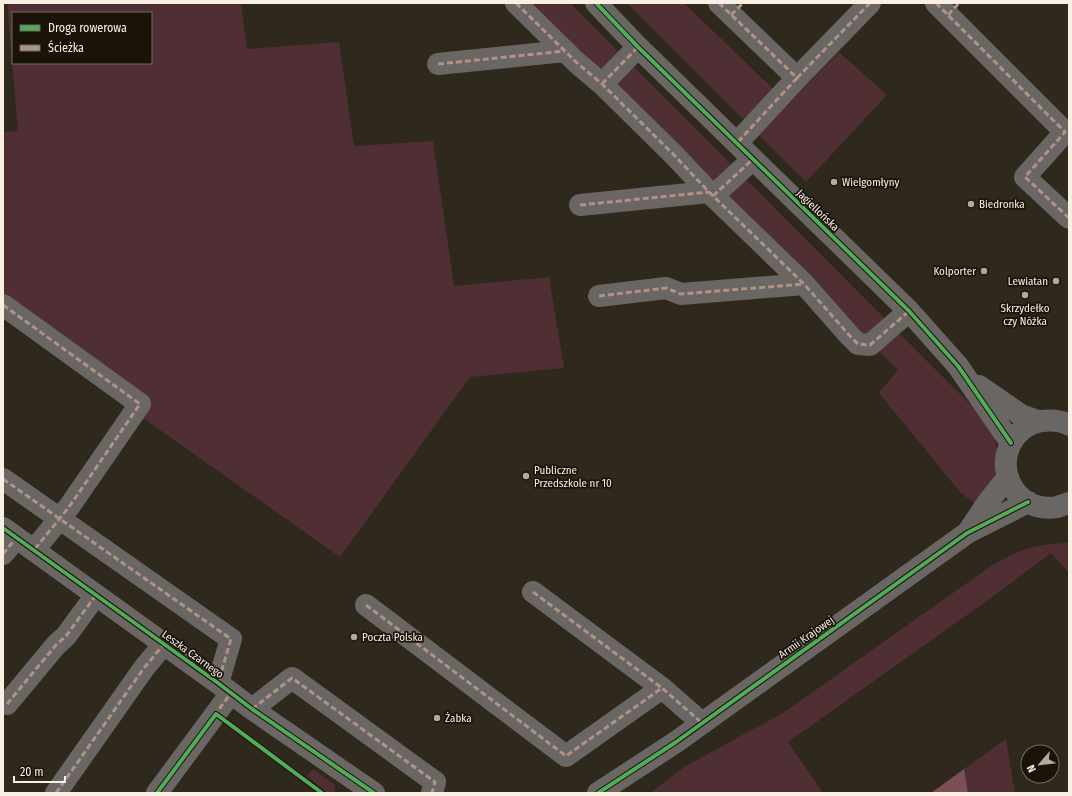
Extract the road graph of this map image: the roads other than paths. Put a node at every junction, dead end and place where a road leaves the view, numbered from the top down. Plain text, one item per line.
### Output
1 (516, 3) edge
2 (596, 3) edge
3 (870, 3) edge
4 (731, 7) edge
5 (948, 7) edge
6 (638, 47) junction
7 (565, 51) junction
8 (438, 64) dead end
9 (797, 78) junction
10 (602, 84) junction
11 (737, 143) junction
12 (753, 159) junction
13 (711, 194) junction
14 (580, 205) dead end
15 (1069, 218) edge
16 (804, 284) junction
17 (599, 296) dead end
18 (3, 305) edge
19 (909, 311) junction
20 (967, 378) junction
21 (1038, 421) junction
22 (1069, 425) edge
23 (1011, 443) junction
24 (1008, 478) junction
25 (3, 480) edge
26 (1028, 502) junction
27 (1069, 503) edge
28 (59, 519) junction
29 (968, 533) junction
30 (7, 540) edge
31 (34, 550) junction
32 (534, 592) dead end
33 (96, 595) junction
34 (366, 605) dead end
35 (164, 644) junction
36 (225, 688) junction
37 (662, 688) junction
38 (7, 704) dead end
39 (252, 709) junction
40 (702, 723) junction
41 (56, 793) edge
42 (157, 793) edge
43 (374, 793) edge
44 (432, 793) edge
45 (598, 793) edge

1 - 7 street
2 - 6 street, Jagiellońska
3 - 9 street
4 - 9 street
5 - 15 street
6 - 10 street
6 - 11 street, Jagiellońska
7 - 8 street
7 - 10 street
9 - 11 street
10 - 13 street
11 - 12 street, Jagiellońska
12 - 13 street
12 - 19 street, Jagiellońska
13 - 14 street
13 - 16 street
16 - 17 street
16 - 19 street
18 - 28 street
19 - 20 street, Jagiellońska
20 - 21 street, Jagiellońska
20 - 23 street, Jagiellońska
21 - 22 street
21 - 23 street
23 - 24 street
24 - 26 street
24 - 29 street, Armii Krajowej
25 - 28 street
26 - 27 street
26 - 29 street, Armii Krajowej
28 - 31 street
28 - 36 street
29 - 40 street, Armii Krajowej
30 - 31 street, Leszka Czarnego
31 - 33 street, Leszka Czarnego
32 - 37 street
33 - 35 street, Leszka Czarnego
33 - 38 street
34 - 37 street
35 - 36 street, Leszka Czarnego
35 - 41 street
36 - 39 street, Leszka Czarnego
36 - 42 street
37 - 40 street
39 - 43 street, Leszka Czarnego
39 - 44 street
40 - 45 street, Armii Krajowej

